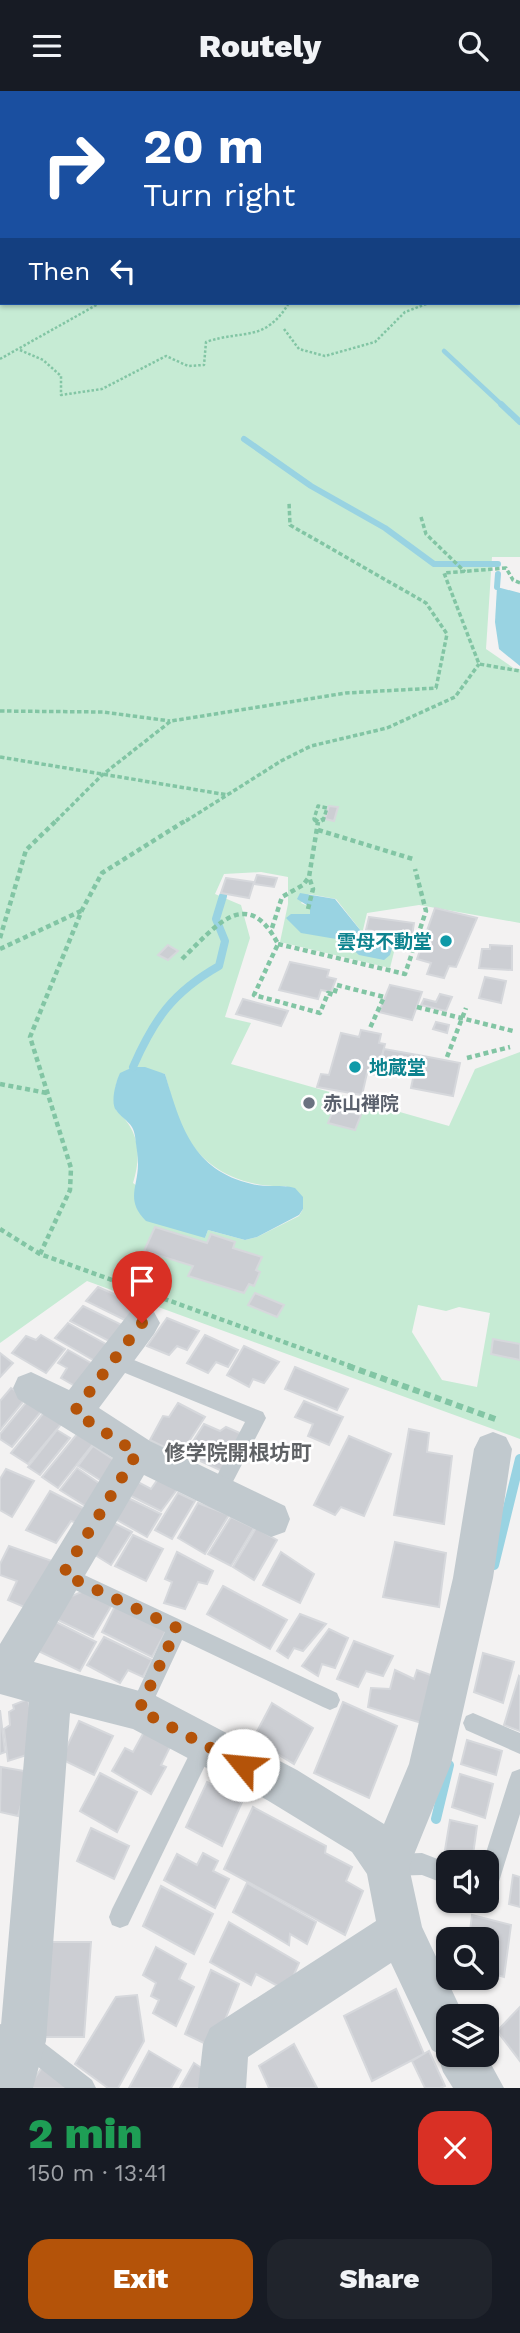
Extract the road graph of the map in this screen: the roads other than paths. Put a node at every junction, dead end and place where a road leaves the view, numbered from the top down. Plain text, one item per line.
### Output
1 (142, 1323) dead end
2 (114, 1360) junction
3 (31, 1388) dead end
4 (74, 1412) junction
5 (496, 1434) road end
6 (137, 1453) junction
7 (218, 1490) junction
8 (271, 1519) dead end
9 (63, 1574) junction
10 (177, 1628) junction
11 (2, 1675) edge
12 (51, 1688) junction
13 (330, 1700) dead end
14 (139, 1710) junction
15 (473, 1723) dead end
16 (205, 1744) junction
17 (520, 1744) edge
18 (520, 1780) edge
19 (498, 1850) edge
20 (387, 1865) junction
21 (436, 1869) edge
22 (120, 1917) dead end
23 (400, 1931) junction
24 (436, 2008) edge
25 (11, 2039) edge
26 (468, 2067) edge
27 (7, 2088) edge
28 (84, 2088) edge
29 (222, 2088) edge
30 (481, 2088) edge

1 - 2 street
2 - 4 street
2 - 7 lane
3 - 4 street
4 - 6 street
5 - 20 street
6 - 7 street
6 - 9 street
7 - 8 street
9 - 10 lane
9 - 11 street
10 - 13 lane
10 - 14 lane
11 - 12 street
12 - 14 street
12 - 25 street
14 - 16 street
15 - 17 lane
16 - 20 street
16 - 22 lane
18 - 19 lane
20 - 21 lane
20 - 23 street
23 - 24 street
23 - 29 street
25 - 27 street
25 - 28 lane
26 - 30 street

